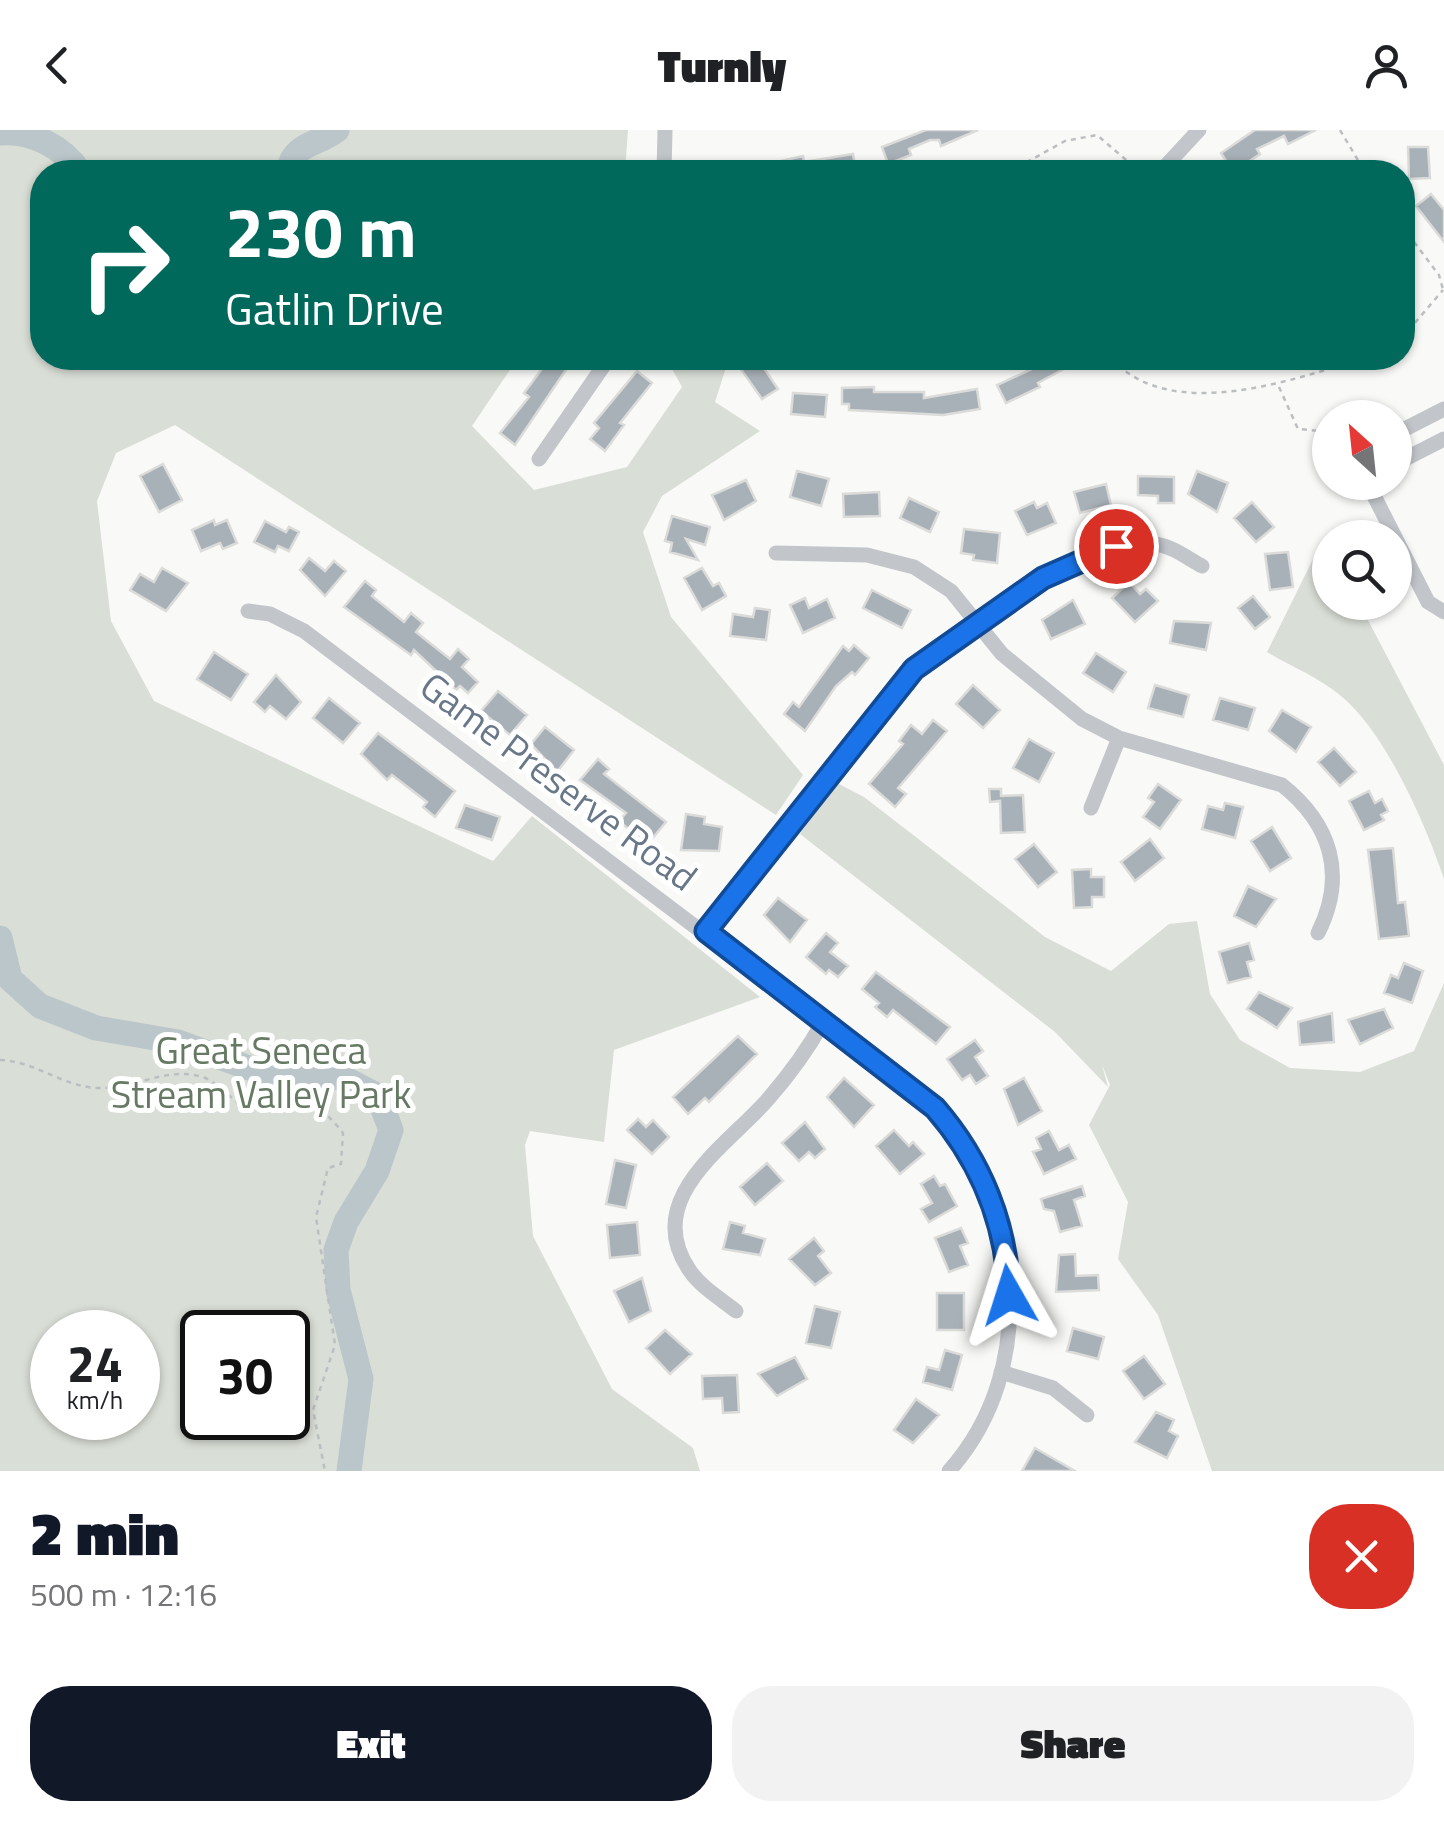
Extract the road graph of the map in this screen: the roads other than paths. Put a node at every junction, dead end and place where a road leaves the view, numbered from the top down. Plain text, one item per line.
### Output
1 (665, 130) edge
2 (1198, 130) edge
3 (664, 160) edge
4 (1171, 160) edge
5 (601, 370) edge
6 (1444, 409) edge
7 (1412, 425) edge
8 (1444, 439) edge
9 (1412, 455) edge
10 (539, 458) dead end
11 (1376, 500) edge
12 (776, 552) dead end
13 (1202, 566) dead end
14 (248, 612) dead end
15 (1444, 612) edge
16 (977, 620) junction
17 (1119, 738) junction
18 (1091, 808) dead end
19 (706, 931) junction
20 (1318, 933) dead end
21 (822, 1022) junction
22 (736, 1312) dead end
23 (1001, 1372) junction
24 (1087, 1415) dead end
25 (949, 1471) edge

1 - 3 street
2 - 4 street
5 - 10 street
6 - 7 street
8 - 9 street
11 - 15 street
12 - 16 street
13 - 16 street
14 - 19 street, Game Preserve Road
16 - 17 street
16 - 19 street
17 - 18 street
17 - 20 street
19 - 21 street, Game Preserve Road
21 - 22 street
21 - 23 street, Game Preserve Road
23 - 24 street
23 - 25 street, Game Preserve Road

